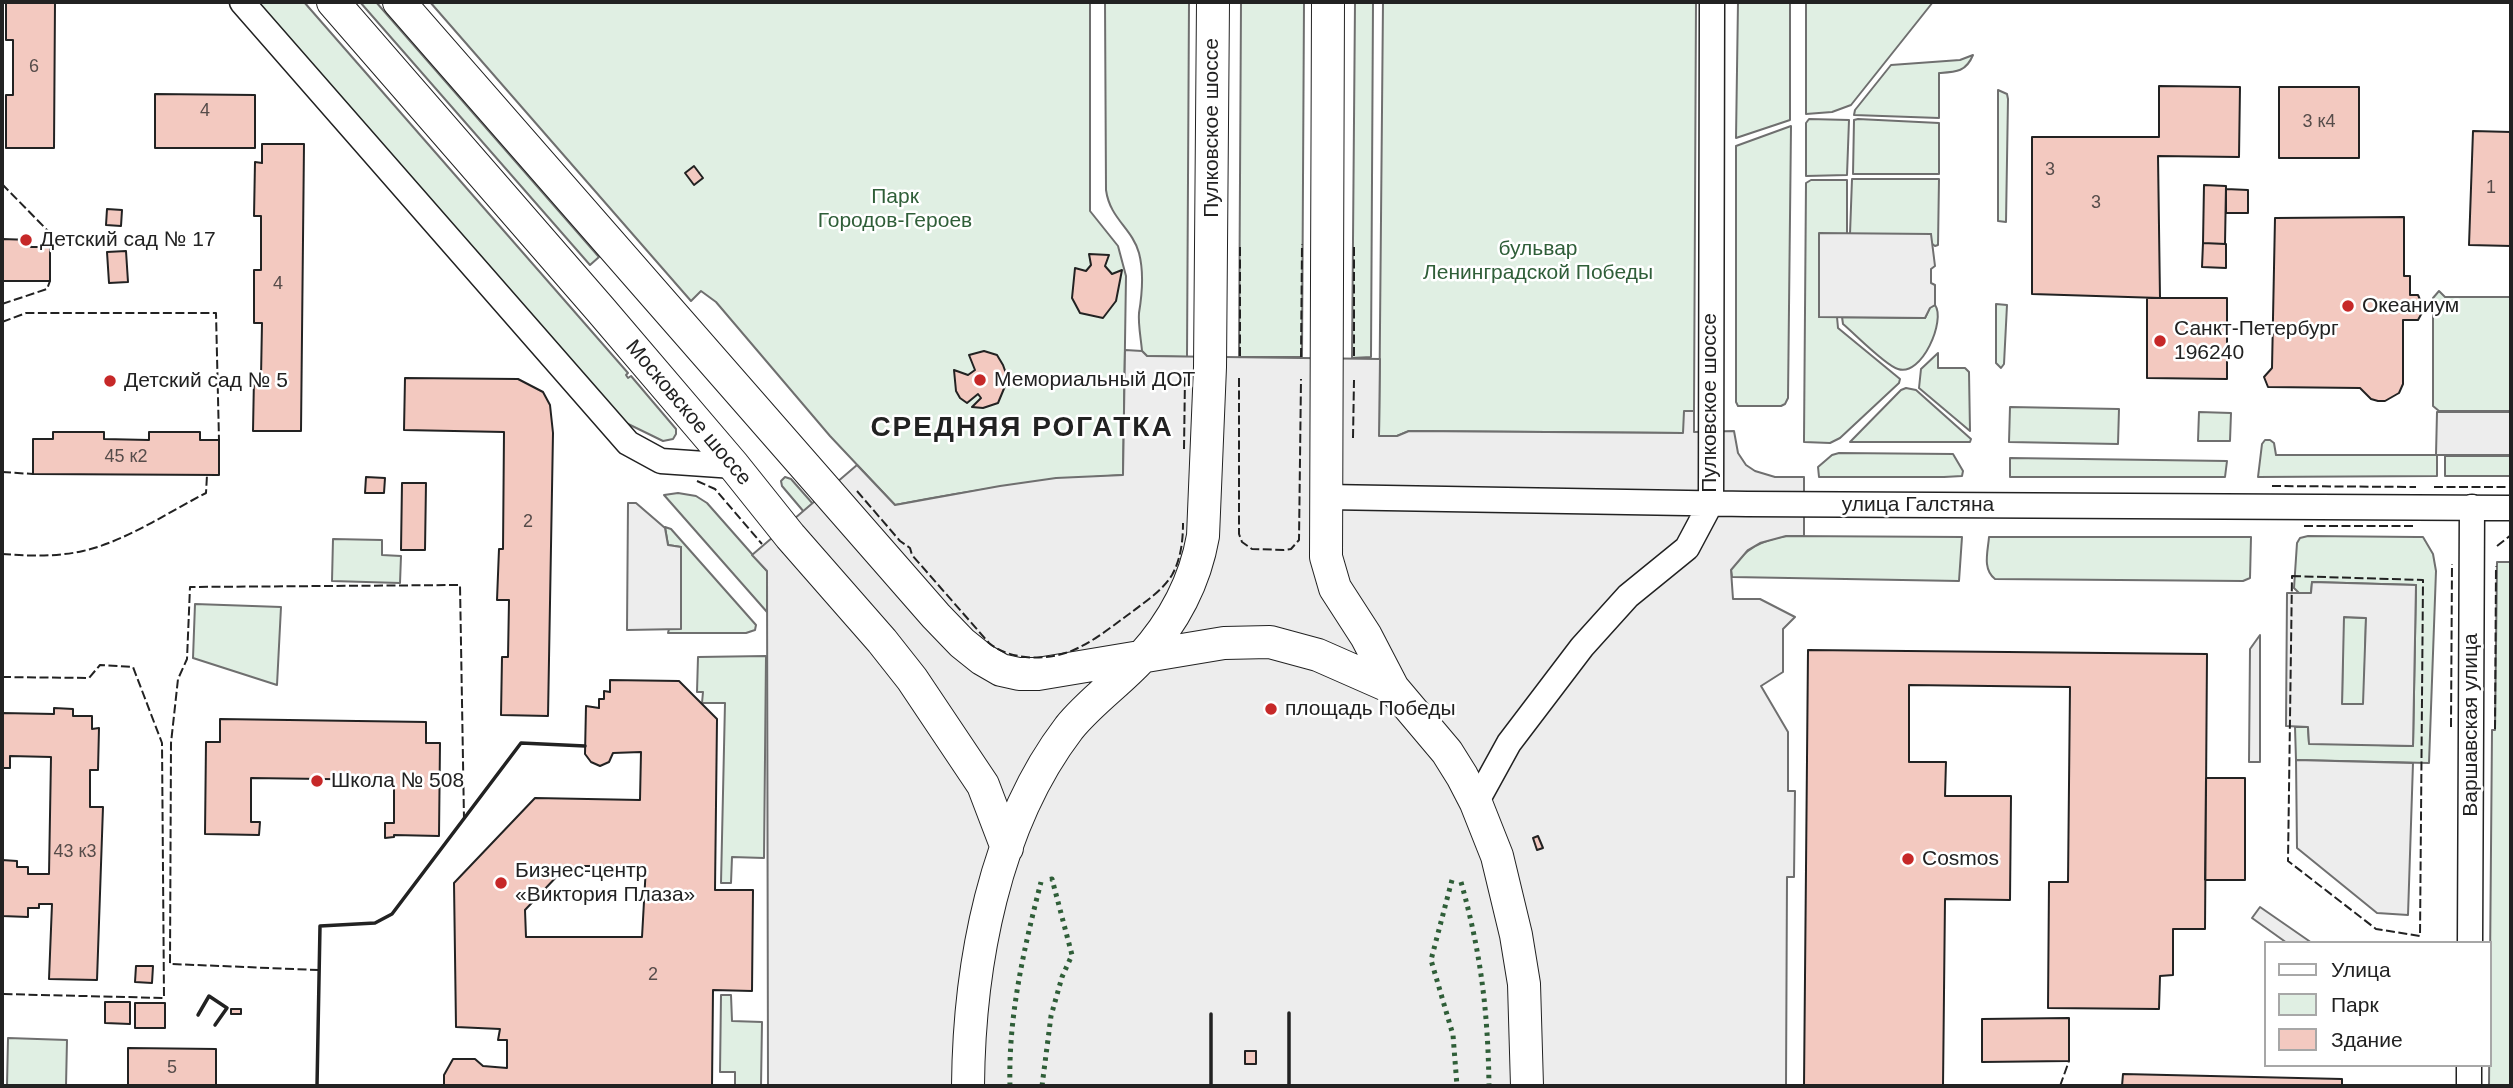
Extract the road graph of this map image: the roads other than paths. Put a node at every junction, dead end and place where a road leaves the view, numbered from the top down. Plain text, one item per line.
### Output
1 (242, 2) edge
2 (333, 2) edge
3 (399, 2) edge
4 (1213, 2) edge
5 (1328, 2) edge
6 (1712, 2) edge
7 (637, 275) junction
8 (600, 309) junction
9 (734, 466) junction
10 (1326, 497) junction
11 (1711, 503) junction
12 (2472, 508) junction
13 (2511, 508) edge
14 (1142, 657) junction
15 (1393, 688) junction
16 (1476, 803) junction
17 (1007, 848) junction
18 (2470, 941) edge
19 (2469, 1067) edge
20 (968, 1086) edge
21 (1527, 1086) edge
22 (2469, 1086) edge

1 - 9 street
2 - 8 main road, Московское шоссе
3 - 7 main road
4 - 14 main road, Пулковское шоссе
5 - 10 main road
6 - 11 street, Пулковское шоссе
7 - 8 main road
7 - 14 main road
8 - 9 main road, Московское шоссе
9 - 17 main road, Московское шоссе
10 - 11 street, Пулковское шоссе
10 - 15 main road
11 - 12 street, улица Галстяна
11 - 16 street
12 - 13 street, улица Галстяна
12 - 18 street, Варшавская улица
14 - 15 main road
14 - 17 main road
15 - 16 main road
16 - 21 main road
17 - 20 main road
19 - 22 street

